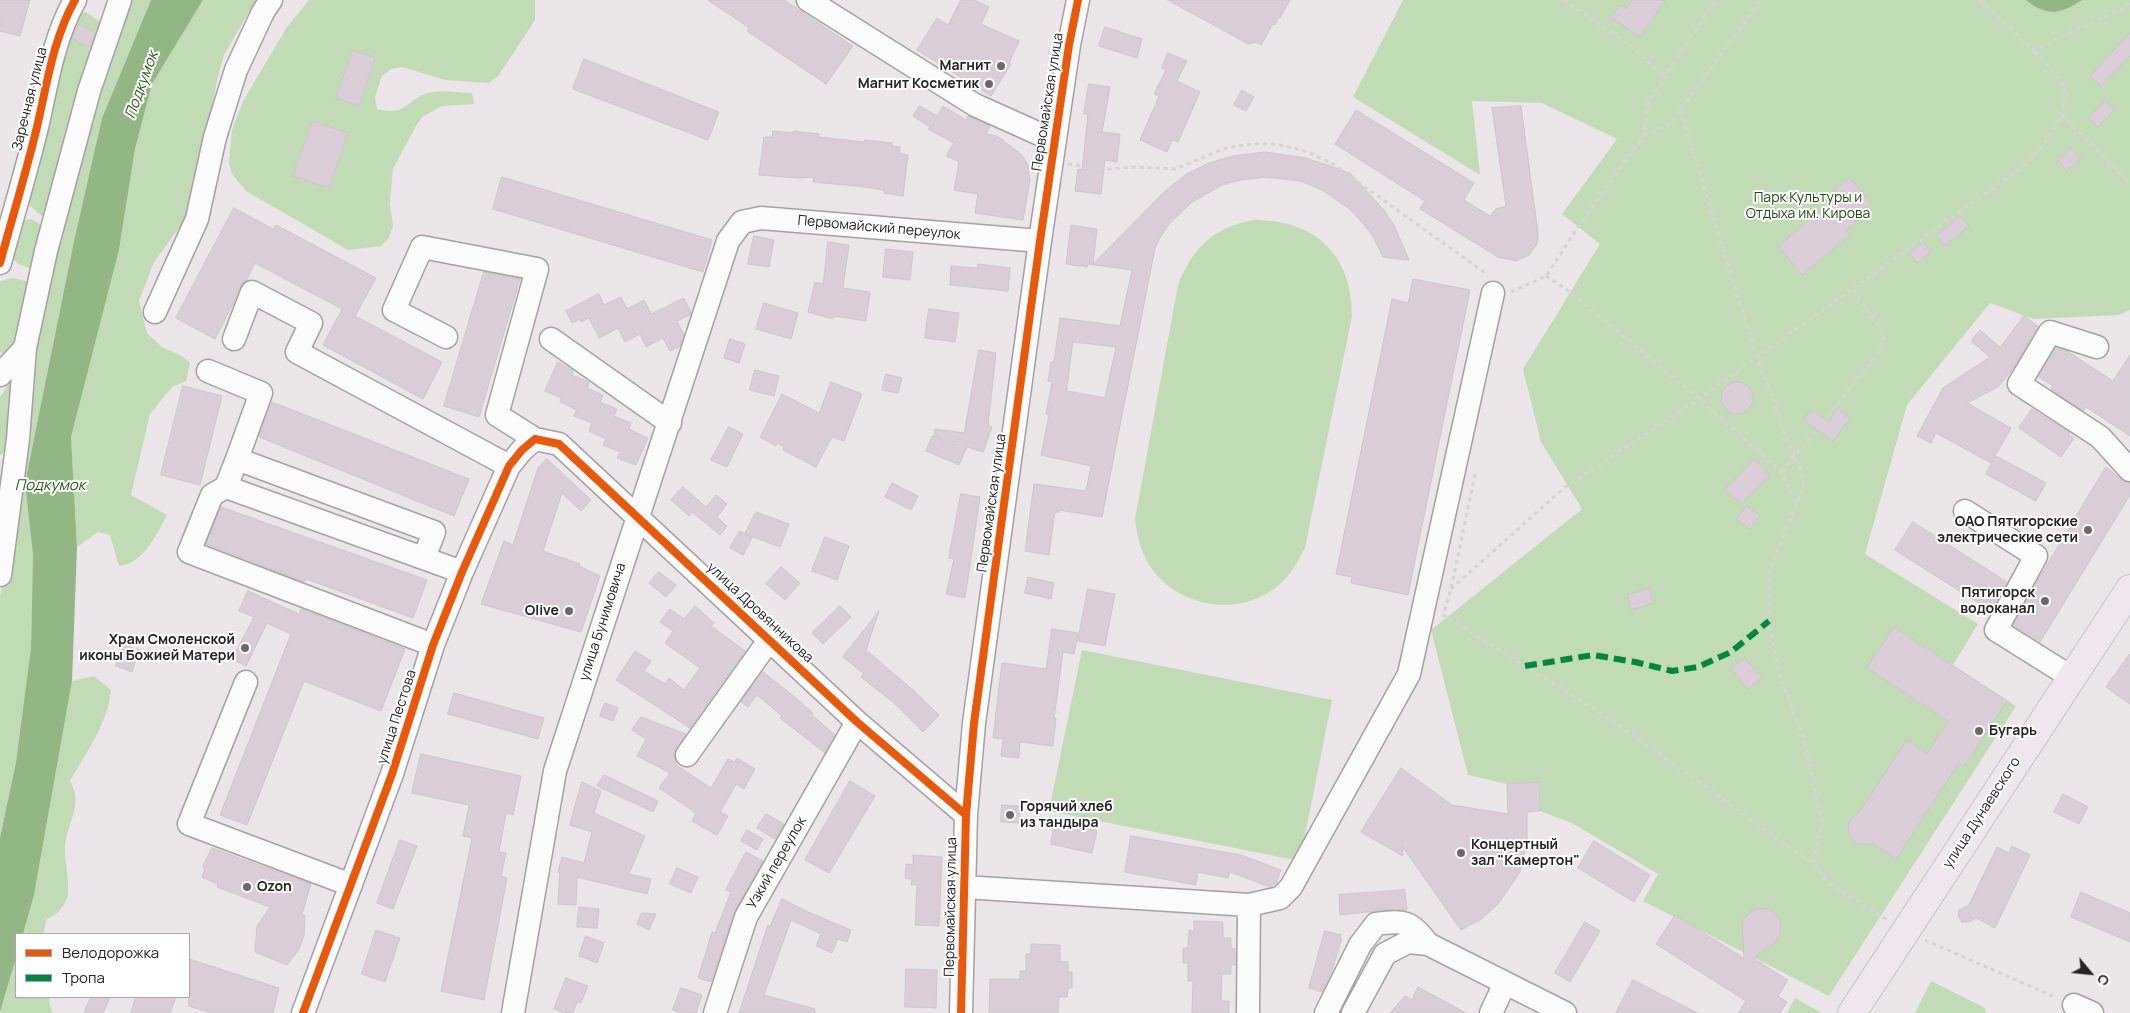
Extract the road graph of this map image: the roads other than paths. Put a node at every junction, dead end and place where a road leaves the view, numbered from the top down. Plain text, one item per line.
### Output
1 (75, 0) edge
2 (120, 0) edge
3 (271, 0) edge
4 (808, 0) edge
5 (1078, 0) edge
6 (1053, 151) junction
7 (728, 241) joint
8 (1040, 241) junction
9 (0, 264) edge
10 (1495, 285) road end
11 (155, 312) dead end
12 (446, 337) dead end
13 (234, 338) dead end
14 (551, 339) dead end
15 (2096, 347) dead end
16 (26, 348) junction
17 (208, 371) dead end
18 (0, 375) edge
19 (670, 423) junction
20 (535, 439) junction
21 (237, 459) junction
22 (509, 466) junction
23 (2130, 470) edge
24 (226, 488) junction
25 (1965, 511) dead end
26 (637, 515) junction
27 (424, 558) junction
28 (462, 572) junction
29 (0, 575) edge
30 (2130, 589) edge
31 (770, 640) junction
32 (434, 646) junction
33 (2071, 677) junction
34 (246, 682) dead end
35 (857, 722) junction
36 (688, 755) dead end
37 (966, 815) junction
38 (351, 885) junction
39 (964, 887) junction
40 (1249, 905) junction
41 (1428, 944) junction
42 (1505, 984) junction
43 (303, 1013) edge
44 (513, 1013) edge
45 (715, 1013) edge
46 (961, 1013) edge
47 (1248, 1013) edge
48 (1326, 1013) edge
49 (1353, 1013) edge
50 (1491, 1013) edge
51 (1565, 1013) edge
52 (1852, 1013) edge

1 - 9 street, Заречная улица
2 - 16 street
3 - 11 street
4 - 6 street
5 - 6 street, Первомайская улица
6 - 8 street, Первомайская улица
7 - 8 street, Первомайский переулок
7 - 19 street, улица Бунимовича
8 - 37 street, Первомайская улица
10 - 40 street
12 - 20 street
13 - 22 street
14 - 19 street
15 - 23 street
16 - 18 street
16 - 29 street
17 - 21 street
19 - 26 street, улица Бунимовича
20 - 22 street, улица Пестова
20 - 26 street, улица Дровянникова
21 - 24 street
21 - 27 street
22 - 28 street, улица Пестова
24 - 27 street
24 - 32 street
25 - 33 street
26 - 31 street, улица Дровянникова
26 - 44 street, улица Бунимовича
27 - 28 street
28 - 32 street, улица Пестова
30 - 33 main road, улица Дунаевского
31 - 35 street, улица Дровянникова
31 - 36 street
32 - 38 street, улица Пестова
33 - 52 main road, улица Дунаевского
34 - 38 street
35 - 37 street, улица Дровянникова
35 - 45 street, Узкий переулок
37 - 39 street, Первомайская улица
38 - 43 street, улица Пестова
39 - 40 street
39 - 46 street, Первомайская улица
40 - 47 street
41 - 42 street
41 - 48 street
41 - 49 street
42 - 50 street
42 - 51 street

